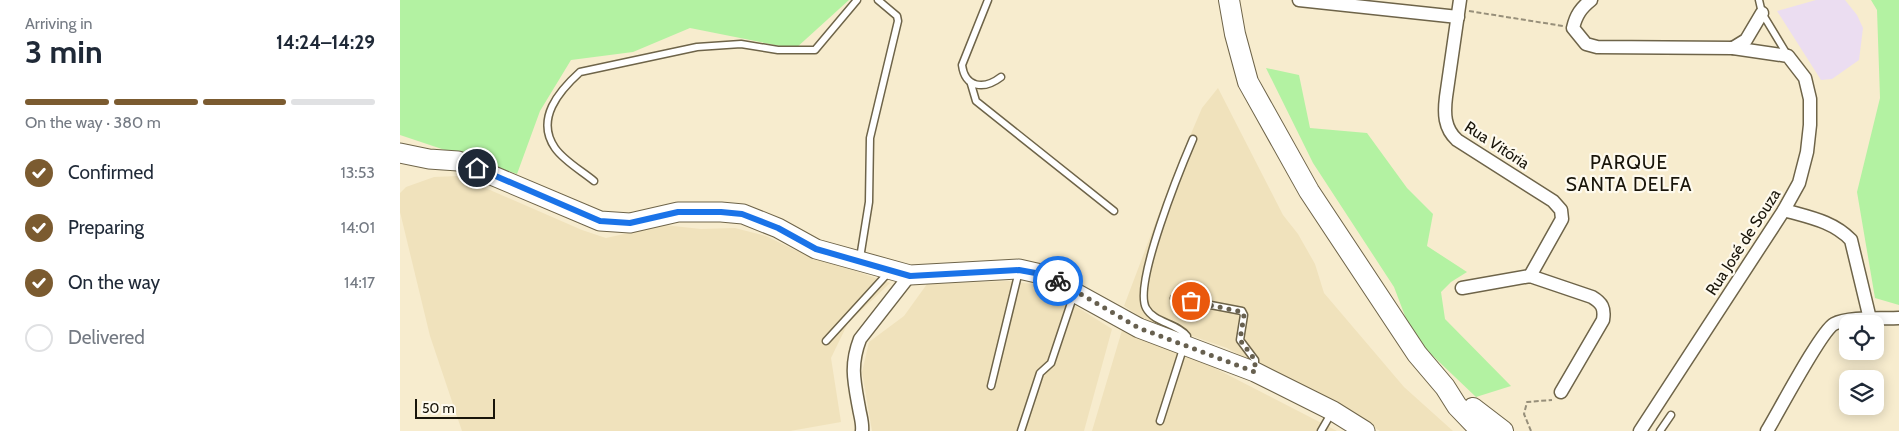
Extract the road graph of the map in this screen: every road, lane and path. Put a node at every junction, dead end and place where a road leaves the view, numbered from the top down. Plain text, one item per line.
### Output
1 (857, 0) edge
2 (878, 0) edge
3 (988, 0) edge
4 (1229, 0) edge
5 (1299, 0) edge
6 (1591, 0) edge
7 (1759, 0) edge
8 (1357, 3) edge
9 (1459, 9) edge
10 (1762, 13) junction
11 (1573, 28) junction
12 (1733, 48) junction
13 (1788, 56) junction
14 (1001, 77) dead end
15 (971, 84) junction
16 (1193, 139) dead end
17 (400, 153) edge
18 (594, 181) dead end
19 (1784, 210) junction
20 (1114, 211) dead end
21 (860, 262) junction
22 (890, 270) junction
23 (1019, 270) junction
24 (910, 276) junction
25 (1530, 276) junction
26 (1462, 288) dead end
27 (1075, 291) junction
28 (1174, 298) dead end
29 (1869, 315) edge
30 (1899, 318) edge
31 (1884, 319) edge
32 (1839, 322) edge
33 (826, 341) dead end
34 (1186, 345) junction
35 (1255, 372) junction
36 (991, 386) dead end
37 (1445, 387) junction
38 (1561, 392) joint
39 (1333, 411) junction
40 (1671, 415) dead end
41 (1160, 421) dead end
42 (862, 431) edge
43 (1021, 431) edge
44 (1321, 431) edge
45 (1364, 431) edge
46 (1481, 431) edge
47 (1503, 431) edge
48 (1531, 431) edge
49 (1640, 431) edge
50 (1660, 431) edge
51 (1767, 431) edge

1 - 18 lane
2 - 21 lane
3 - 15 lane
4 - 37 main road
5 - 8 street
6 - 11 street
7 - 10 lane
8 - 9 street
9 - 11 path
9 - 25 street, Rua Vitória
10 - 12 street
10 - 13 lane
11 - 12 street
12 - 13 street
13 - 19 street, Rua José de Souza
14 - 15 lane
15 - 20 lane
16 - 34 lane
17 - 21 street
19 - 29 street
19 - 49 street, Rua José de Souza
21 - 22 street
22 - 24 street
22 - 33 lane
23 - 24 street
23 - 27 street
23 - 36 lane
24 - 42 street
25 - 26 street
25 - 38 street
27 - 34 street
27 - 43 lane
28 - 35 lane
30 - 31 street
32 - 51 street
34 - 35 street
34 - 41 lane
35 - 39 street
37 - 46 main road
37 - 47 main road
38 - 48 path
39 - 44 lane
39 - 45 street
40 - 50 lane

